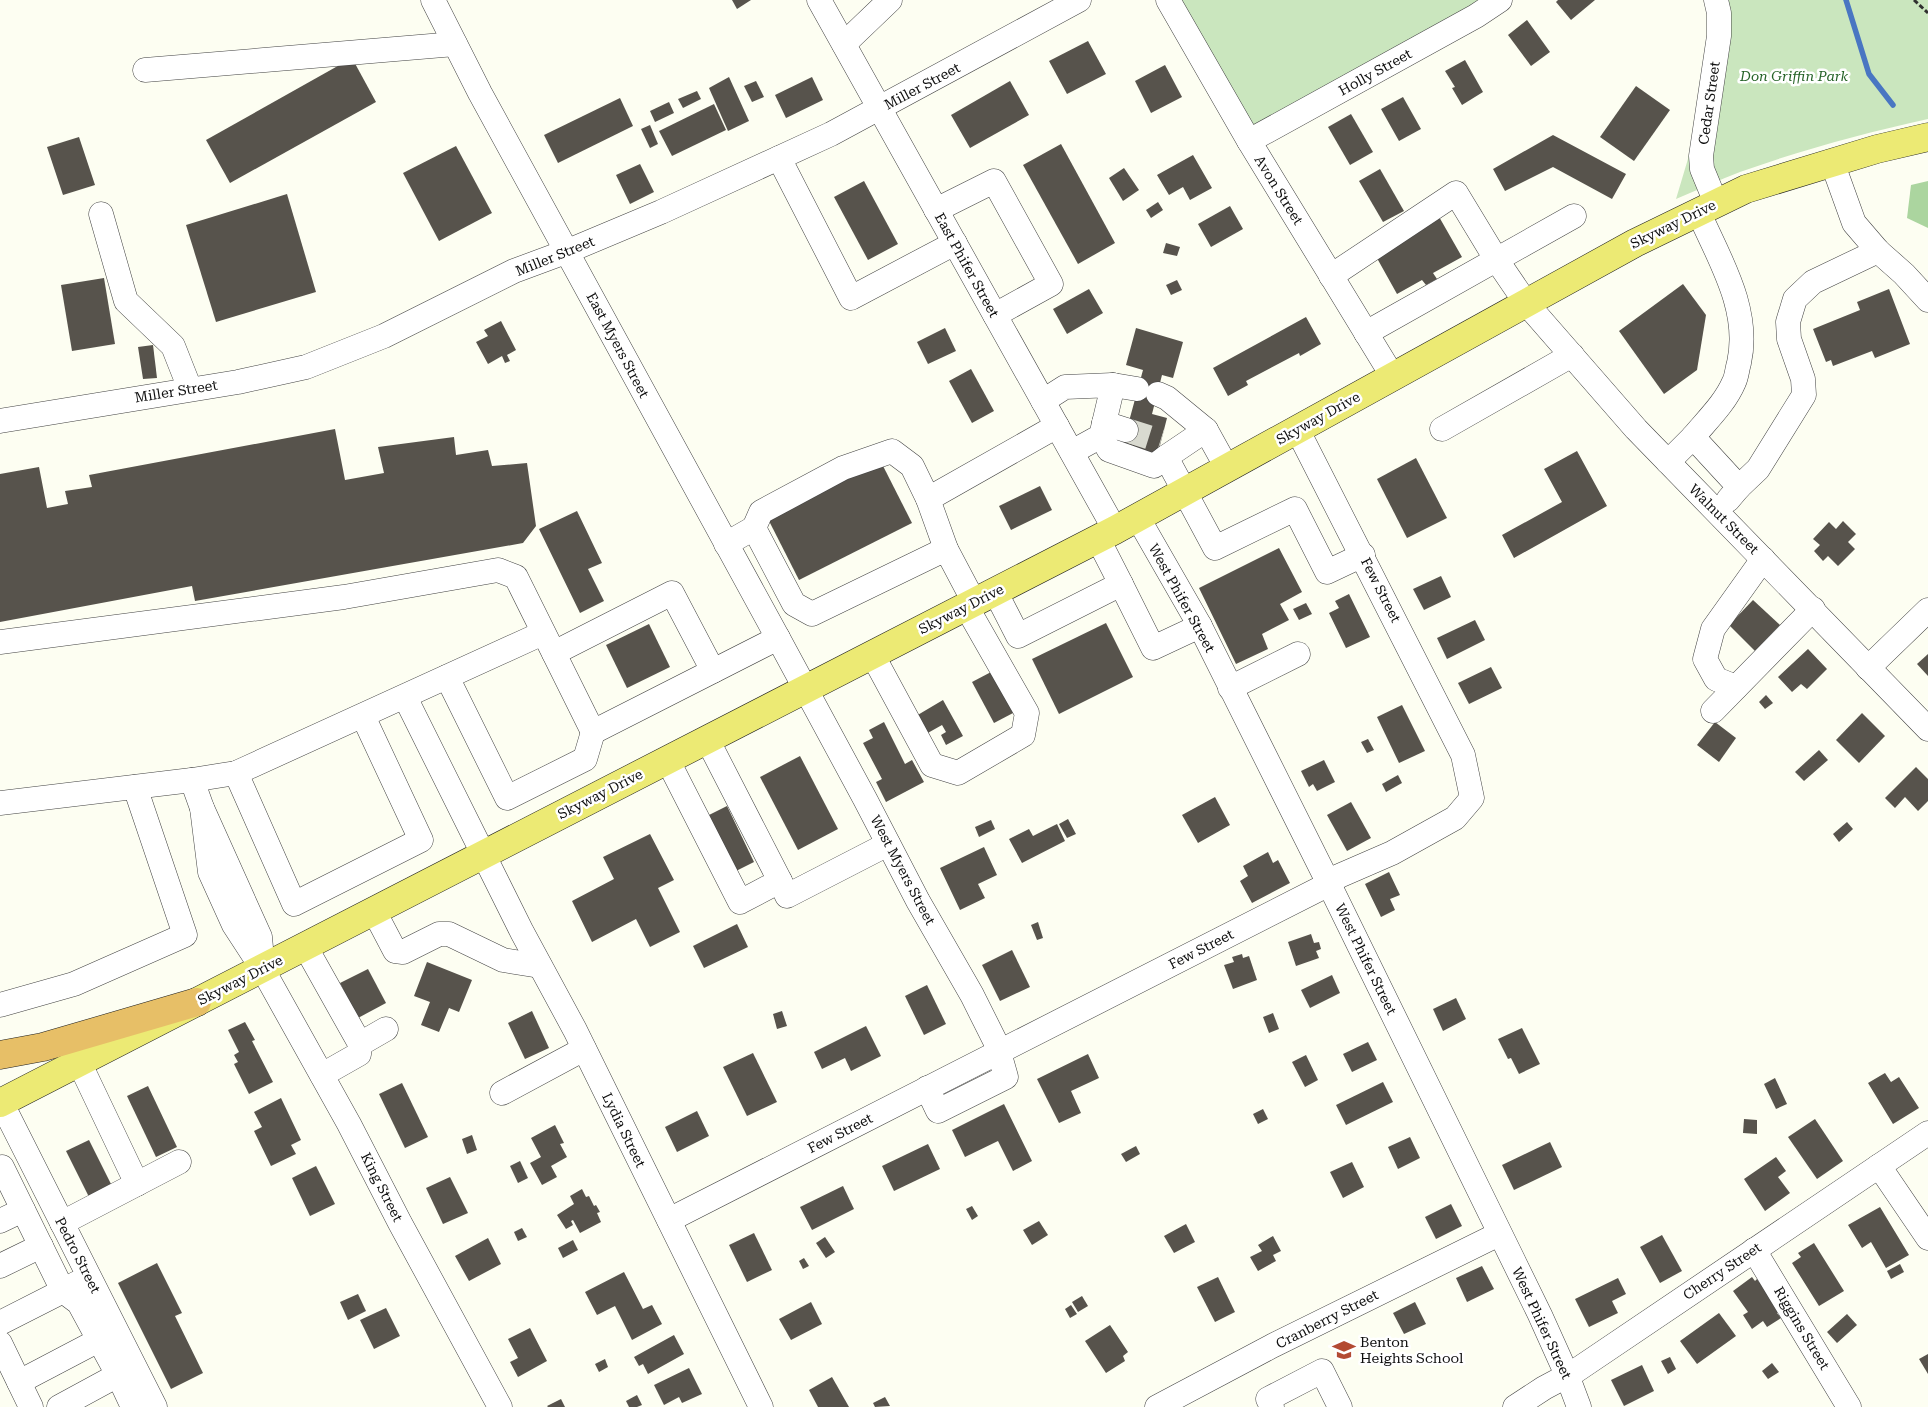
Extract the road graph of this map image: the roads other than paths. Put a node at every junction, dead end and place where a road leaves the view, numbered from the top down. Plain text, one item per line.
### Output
1 (433, 0) edge
2 (819, 0) edge
3 (890, 0) edge
4 (1079, 0) edge
5 (1168, 0) edge
6 (1500, 0) edge
7 (1716, 0) edge
8 (455, 44) junction
9 (844, 44) junction
10 (145, 70) dead end
11 (880, 108) junction
12 (1928, 137) edge
13 (1249, 141) junction
14 (779, 158) junction
15 (1832, 162) junction
16 (1707, 207) junction
17 (936, 210) junction
18 (101, 214) dead end
19 (1574, 216) dead end
20 (955, 243) junction
21 (568, 251) junction
22 (1878, 251) junction
23 (1496, 259) junction
24 (1331, 276) junction
25 (1928, 300) edge
26 (1526, 303) junction
27 (995, 315) junction
28 (1366, 333) junction
29 (1572, 355) junction
30 (1393, 377) junction
31 (1114, 385) junction
32 (190, 389) junction
33 (1043, 401) junction
34 (0, 421) edge
35 (1057, 426) junction
36 (1297, 429) junction
37 (1442, 429) dead end
38 (1102, 430) junction
39 (1126, 430) tunnel mouth
40 (1206, 430) junction
41 (1693, 437) junction
42 (1169, 448) junction
43 (1072, 452) junction
44 (1668, 462) junction
45 (1227, 468) junction
46 (1739, 488) junction
47 (1186, 491) junction
48 (928, 499) junction
49 (1717, 512) junction
50 (754, 528) junction
51 (1117, 529) junction
52 (726, 544) junction
53 (1359, 547) junction
54 (946, 549) junction
55 (1763, 559) junction
56 (1121, 584) junction
57 (978, 600) junction
58 (1813, 609) junction
59 (1928, 610) edge
60 (1200, 626) junction
61 (778, 638) junction
62 (0, 642) edge
63 (548, 643) junction
64 (872, 654) junction
65 (1298, 654) dead end
66 (1868, 668) junction
67 (713, 671) junction
68 (447, 677) junction
69 (1736, 687) junction
70 (805, 688) junction
71 (1230, 688) junction
72 (405, 696) junction
73 (1713, 711) dead end
74 (363, 716) junction
75 (1928, 729) edge
76 (593, 732) junction
77 (707, 739) junction
78 (667, 760) junction
79 (236, 773) junction
80 (192, 780) junction
81 (135, 787) junction
82 (0, 803) edge
83 (888, 844) junction
84 (483, 855) junction
85 (780, 880) junction
86 (1329, 884) junction
87 (374, 911) junction
88 (305, 946) junction
89 (540, 966) junction
90 (262, 968) junction
91 (198, 1002) junction
92 (0, 1005) edge
93 (386, 1029) dead end
94 (360, 1044) junction
95 (584, 1049) junction
96 (1000, 1052) junction
97 (0, 1055) edge
98 (79, 1062) junction
99 (322, 1075) junction
100 (502, 1094) dead end
101 (0, 1102) edge
102 (1928, 1133) edge
103 (179, 1162) dead end
104 (1879, 1166) junction
105 (0, 1169) edge
106 (137, 1184) junction
107 (23, 1210) junction
108 (669, 1220) junction
109 (0, 1221) edge
110 (62, 1223) junction
111 (1500, 1234) junction
112 (1928, 1238) edge
113 (41, 1246) junction
114 (1754, 1250) junction
115 (0, 1266) edge
116 (89, 1277) junction
117 (63, 1291) junction
118 (0, 1323) edge
119 (99, 1340) junction
120 (0, 1343) edge
121 (118, 1375) junction
122 (1567, 1375) junction
123 (19, 1382) junction
124 (1193, 1399) edge
125 (31, 1407) edge
126 (59, 1407) edge
127 (133, 1407) edge
128 (155, 1407) edge
129 (500, 1407) edge
130 (761, 1407) edge
131 (1156, 1407) edge
132 (1272, 1407) edge
133 (1340, 1407) edge
134 (1514, 1407) edge
135 (1579, 1407) edge
136 (1849, 1407) edge

1 - 8 street, East Myers Street
2 - 9 street, East Phifer Street
3 - 9 street
4 - 11 street, Miller Street
5 - 13 street, Avon Street
6 - 13 street, Holly Street
7 - 16 street, Cedar Street
8 - 10 street
8 - 21 street, East Myers Street
9 - 11 street, East Phifer Street
11 - 14 street, Miller Street
11 - 17 street, East Phifer Street
12 - 15 main road, Skyway Drive
13 - 24 street, Avon Street
14 - 20 street
14 - 21 street, Miller Street
15 - 16 main road, Skyway Drive
15 - 22 street
16 - 26 main road, Skyway Drive
16 - 41 street, Cedar Street
17 - 20 street, East Phifer Street
17 - 27 street
18 - 32 street
19 - 23 street
20 - 27 street, East Phifer Street
21 - 32 street, Miller Street
21 - 52 street, East Myers Street
22 - 25 street
22 - 46 street
23 - 24 street, Walnut Street
23 - 26 street, Walnut Street
23 - 28 street
24 - 28 street, Avon Street
26 - 29 street, Walnut Street
26 - 30 main road, Skyway Drive
27 - 33 street, East Phifer Street
28 - 30 street, Avon Street
29 - 37 street
29 - 44 street, Walnut Street
30 - 36 main road, Skyway Drive
31 - 33 street
31 - 38 street
31 - 40 street
32 - 34 street, Miller Street
33 - 35 street, East Phifer Street
35 - 43 street, East Phifer Street
35 - 48 street
36 - 45 main road, Skyway Drive
36 - 53 street
38 - 39 street
38 - 42 street
38 - 43 street
40 - 42 street
40 - 45 street
41 - 44 street, Cedar Street
41 - 46 street
42 - 47 street
43 - 51 street, East Phifer Street
44 - 49 street, Walnut Street
45 - 47 main road, Skyway Drive
46 - 49 street
47 - 51 main road, Skyway Drive
47 - 53 street
48 - 50 street
48 - 54 street
49 - 55 street, Walnut Street
50 - 52 street
50 - 54 street
51 - 56 street
51 - 57 main road, Skyway Drive
51 - 60 street, West Phifer Street
52 - 61 street, East Myers Street
53 - 86 street, Few Street
54 - 57 street
55 - 58 street, Walnut Street
55 - 69 street
56 - 57 street
56 - 60 street
57 - 64 main road, Skyway Drive
57 - 64 street
58 - 66 street, Walnut Street
58 - 69 street
59 - 66 street
60 - 71 street, West Phifer Street
61 - 67 street
61 - 70 street, East Myers Street
62 - 63 street
63 - 67 street
63 - 68 street
63 - 76 street
64 - 70 main road, Skyway Drive
65 - 71 street
66 - 75 street, Walnut Street
67 - 76 street
68 - 72 street
68 - 76 street
69 - 73 street
70 - 77 main road, Skyway Drive
70 - 83 street, West Myers Street
71 - 86 street, West Phifer Street
72 - 74 street
72 - 84 street, Lydia Street
74 - 79 street
74 - 79 street
77 - 78 main road, Skyway Drive
77 - 85 street
78 - 84 main road, Skyway Drive
78 - 85 street
79 - 80 street
80 - 81 street
80 - 90 street, King Street
81 - 82 street
81 - 92 street
83 - 85 street
83 - 96 street, West Myers Street
84 - 87 main road, Skyway Drive
84 - 89 street, Lydia Street
86 - 96 street, Few Street
86 - 111 street, West Phifer Street
87 - 88 main road, Skyway Drive
87 - 89 street
88 - 90 main road, Skyway Drive
88 - 94 street
89 - 95 street, Lydia Street
90 - 91 main road, Skyway Drive
90 - 99 street, King Street
91 - 97 highway
91 - 98 main road, Skyway Drive
93 - 94 street
94 - 99 street
95 - 100 street
95 - 108 street, Lydia Street
96 - 108 street, Few Street
98 - 101 main road, Skyway Drive
98 - 106 street
99 - 129 street, King Street
101 - 110 street, Pedro Street
102 - 104 street, Cherry Street
103 - 106 street
104 - 112 street
104 - 114 street, Cherry Street
105 - 107 street
106 - 110 street
107 - 109 street
107 - 113 street
108 - 130 street, Lydia Street
110 - 116 street, Pedro Street
111 - 122 street, West Phifer Street
111 - 124 street, Cranberry Street
113 - 115 street
113 - 117 street
114 - 122 street, Cherry Street
114 - 136 street, Riggins Street
116 - 117 street
116 - 128 street, Pedro Street
117 - 118 street
117 - 119 street
119 - 121 street
119 - 123 street
120 - 123 street
121 - 126 street
121 - 127 street
122 - 134 street, Cherry Street
122 - 135 street, West Phifer Street
123 - 125 street
124 - 131 street, Cranberry Street
132 - 133 street

